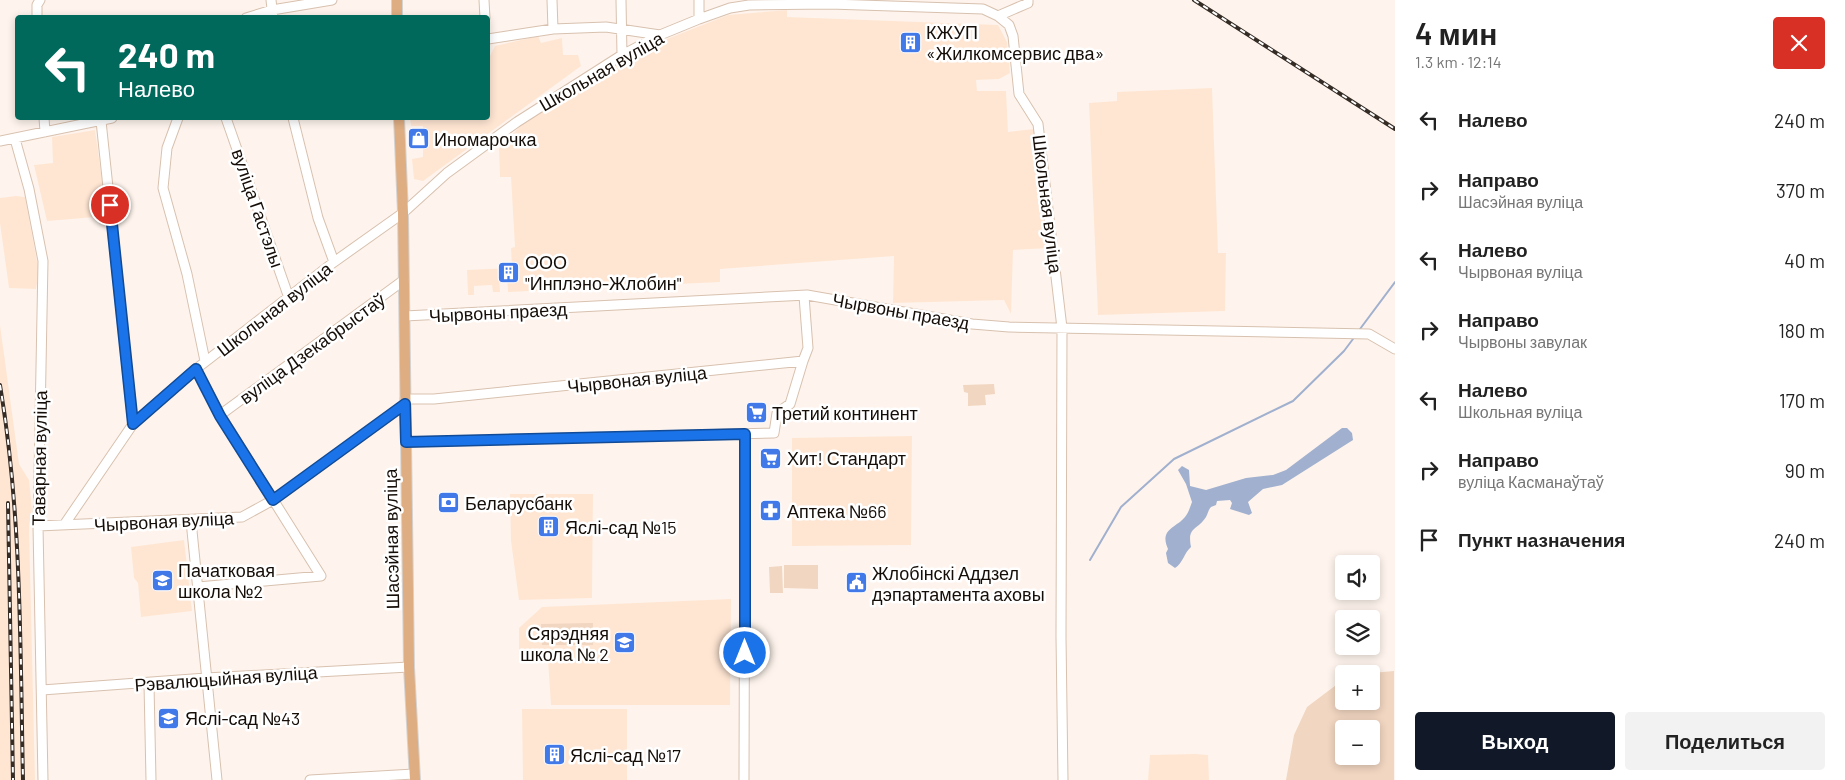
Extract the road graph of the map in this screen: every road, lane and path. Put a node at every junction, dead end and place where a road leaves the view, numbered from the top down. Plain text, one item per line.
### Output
1 (40, 0) edge
2 (271, 0) edge
3 (332, 0) edge
4 (397, 0) edge
5 (484, 0) edge
6 (552, 0) edge
7 (621, 0) edge
8 (699, 0) edge
9 (1028, 0) edge
10 (964, 4) edge
11 (272, 14) edge
12 (37, 15) edge
13 (397, 15) edge
14 (485, 15) edge
15 (998, 16) junction
16 (699, 19) junction
17 (553, 29) junction
18 (622, 30) junction
19 (660, 35) junction
20 (490, 39) edge
21 (622, 55) junction
22 (44, 120) edge
23 (105, 120) edge
24 (177, 120) edge
25 (227, 120) edge
26 (293, 120) edge
27 (399, 120) edge
28 (101, 121) junction
29 (45, 132) junction
30 (15, 139) junction
31 (0, 141) edge
32 (403, 213) junction
33 (334, 262) junction
34 (404, 280) junction
35 (804, 296) junction
36 (289, 298) junction
37 (405, 316) junction
38 (1062, 328) junction
39 (1395, 349) edge
40 (205, 361) junction
41 (803, 361) junction
42 (196, 369) junction
43 (405, 402) junction
44 (220, 416) junction
45 (133, 424) junction
46 (745, 434) junction
47 (406, 442) junction
48 (273, 500) junction
49 (190, 521) junction
50 (64, 525) junction
51 (38, 526) junction
52 (198, 587) junction
53 (410, 666) junction
54 (206, 678) junction
55 (149, 684) junction
56 (42, 690) junction
57 (414, 777) edge
58 (353, 779) edge
59 (43, 780) edge
60 (151, 780) edge
61 (217, 780) edge
62 (310, 780) edge
63 (744, 780) edge
64 (1063, 780) edge

1 - 12 street
2 - 11 street
3 - 11 street
4 - 13 main road
5 - 14 street
6 - 17 street
7 - 18 street
8 - 16 street
9 - 15 street
10 - 15 street, Школьная вуліца
10 - 16 street, Школьная вуліца
15 - 38 street, Школьная вуліца
16 - 19 street, Школьная вуліца
17 - 18 street
17 - 20 street
18 - 19 street
18 - 21 street
19 - 21 street, Школьная вуліца
21 - 32 street, Школьная вуліца
22 - 29 street
23 - 28 street
24 - 40 street
25 - 36 street, вуліца Гастэлы
26 - 33 street
27 - 32 main road, Шасэйная вуліца
28 - 29 street
28 - 45 street
29 - 30 street
30 - 31 street
30 - 51 street, Таварная вуліца
32 - 33 street, Школьная вуліца
32 - 34 main road, Шасэйная вуліца
33 - 36 street, Школьная вуліца
34 - 37 main road, Шасэйная вуліца
34 - 44 street, вуліца Дзекабрыстаў
35 - 37 street, Чырвоны праезд
35 - 38 street, Чырвоны праезд
35 - 41 street
36 - 40 street, Школьная вуліца
37 - 43 main road, Шасэйная вуліца
38 - 39 street, Чырвоны праезд
38 - 64 street, Школьная вуліца
40 - 42 street, Школьная вуліца
41 - 43 street, Чырвоная вуліца
41 - 46 street
42 - 44 street
42 - 45 street, Школьная вуліца
43 - 47 main road, Шасэйная вуліца
43 - 48 street, Чырвоная вуліца
44 - 48 street
45 - 50 street, Школьная вуліца
46 - 47 street
46 - 63 street
47 - 53 main road, Шасэйная вуліца
48 - 49 street, Чырвоная вуліца
48 - 52 street
49 - 50 street, Чырвоная вуліца
49 - 52 street
50 - 51 street, Чырвоная вуліца
51 - 56 street, Таварная вуліца
52 - 54 street
53 - 54 street, Рэвалюцыйная вуліца
53 - 57 main road, Шасэйная вуліца
54 - 55 street, Рэвалюцыйная вуліца
54 - 61 street
55 - 56 street, Рэвалюцыйная вуліца
55 - 60 street
56 - 59 street, Таварная вуліца
57 - 58 street
58 - 62 street

